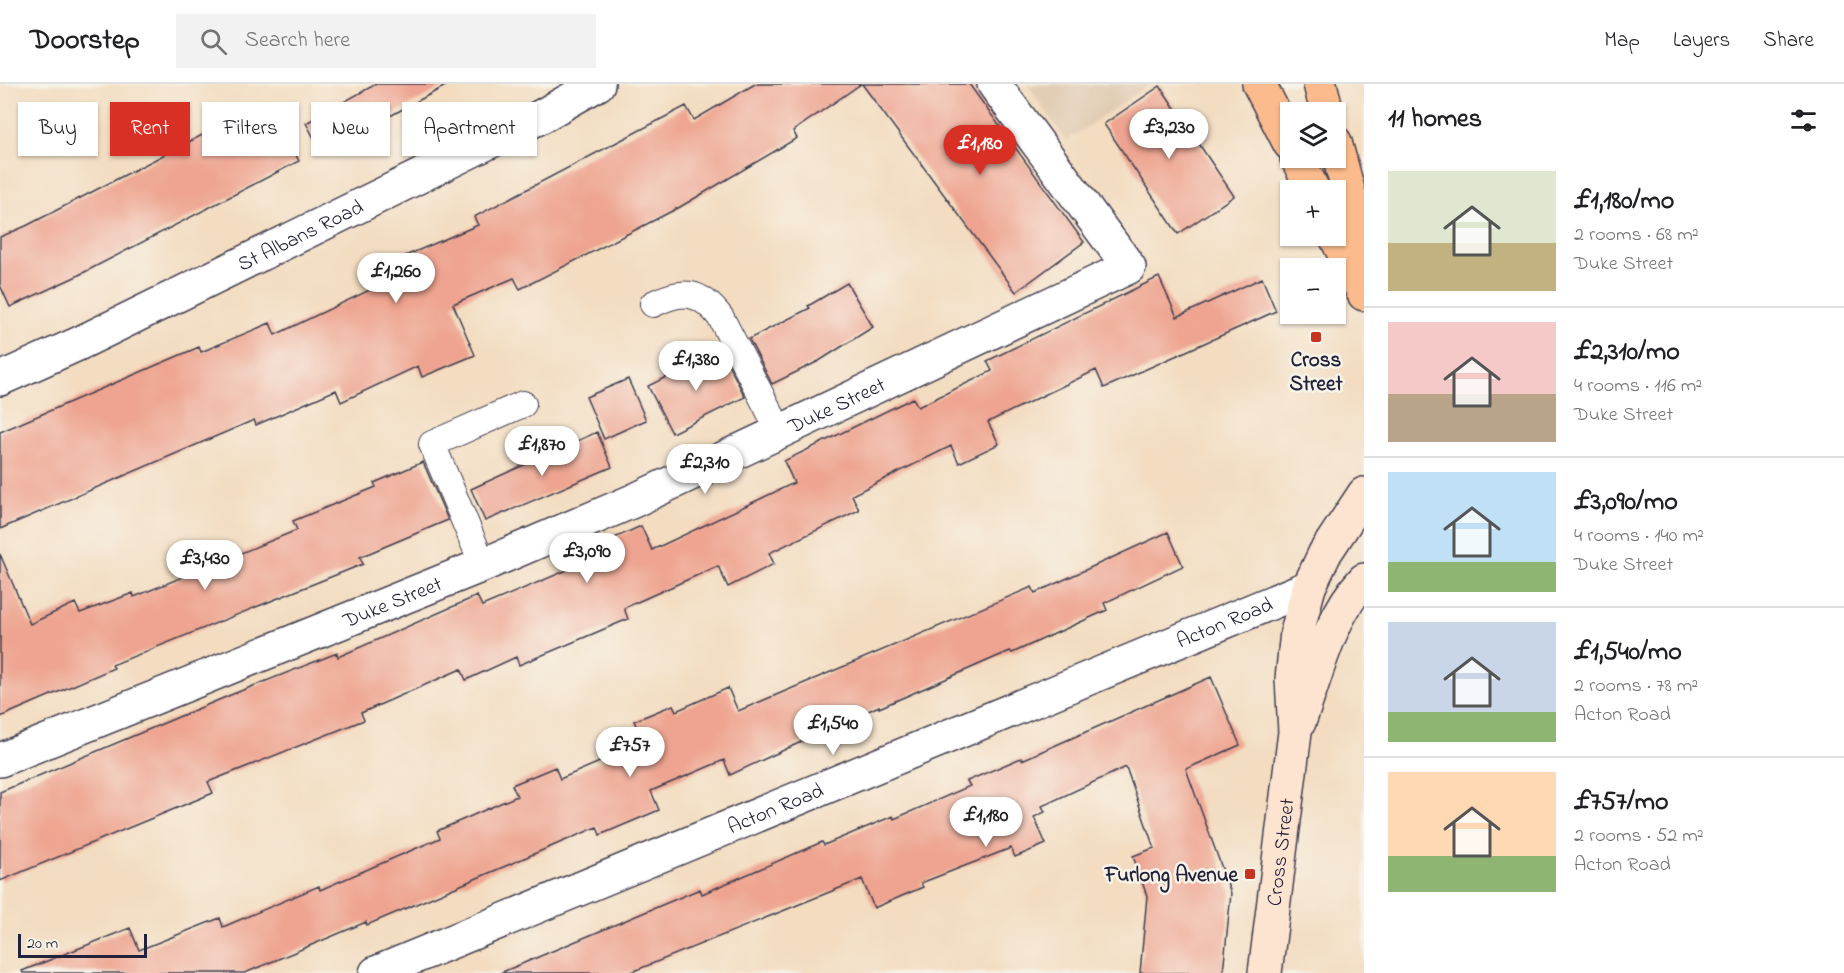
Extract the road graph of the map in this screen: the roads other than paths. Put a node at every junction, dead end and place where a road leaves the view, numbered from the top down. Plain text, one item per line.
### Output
1 (598, 84) edge
2 (994, 84) edge
3 (1259, 84) edge
4 (1320, 84) edge
5 (1324, 102) edge
6 (1280, 125) edge
7 (1342, 168) edge
8 (1340, 246) edge
9 (1364, 248) edge
10 (1364, 294) edge
11 (653, 304) dead end
12 (0, 379) edge
13 (523, 404) dead end
14 (780, 432) junction
15 (1364, 495) edge
16 (483, 565) junction
17 (1364, 570) edge
18 (1364, 580) edge
19 (1309, 587) junction
20 (1295, 732) junction
21 (0, 760) edge
22 (376, 973) edge
23 (1265, 973) edge

1 - 12 street, St Albans Road
2 - 14 street, Duke Street
3 - 6 highway
4 - 5 highway
7 - 9 highway
8 - 10 highway
11 - 14 lane
13 - 16 lane
14 - 16 street, Duke Street
15 - 19 street, Cross Street
16 - 21 street, Duke Street
17 - 19 street
18 - 20 street, Cross Street
19 - 20 street, Cross Street
19 - 22 street, Acton Road
20 - 23 street, Cross Street

